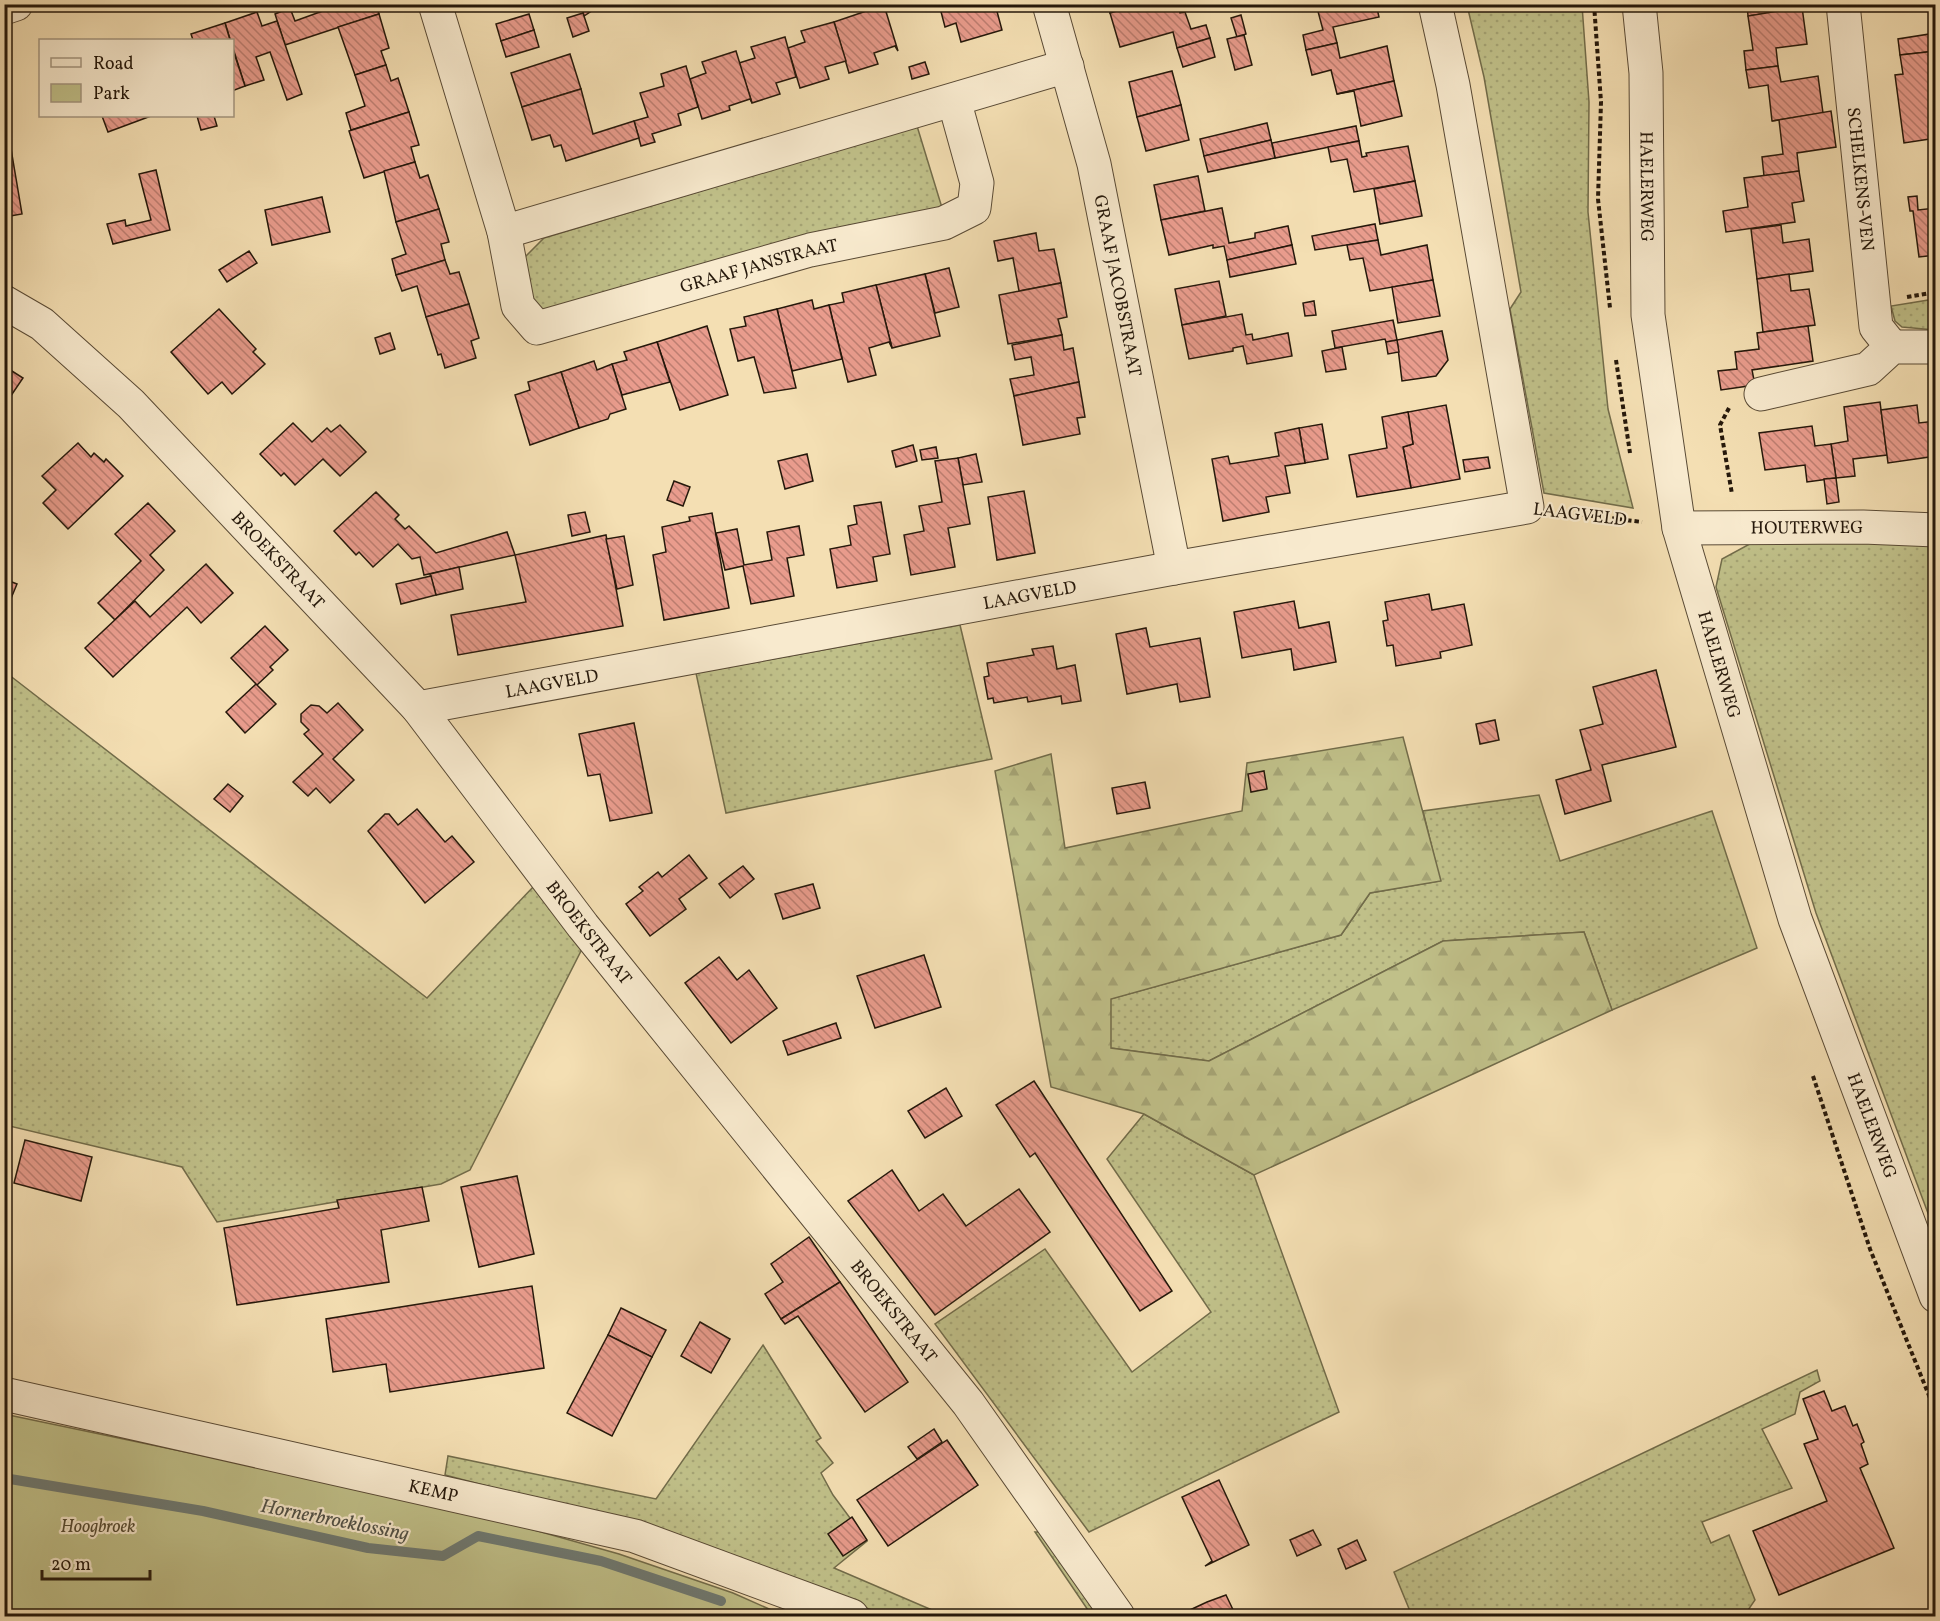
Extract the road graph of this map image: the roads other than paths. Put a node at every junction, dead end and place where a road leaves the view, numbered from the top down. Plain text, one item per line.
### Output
1 (16, 4) edge
2 (435, 4) edge
3 (1049, 4) edge
4 (1435, 4) edge
5 (1639, 4) edge
6 (1843, 4) edge
7 (4, 8) edge
8 (1067, 66) junction
9 (954, 100) junction
10 (504, 232) junction
11 (4, 302) edge
12 (1892, 347) junction
13 (1935, 347) edge
14 (1761, 394) road end
15 (1679, 528) junction
16 (1935, 530) edge
17 (1174, 568) junction
18 (418, 708) junction
19 (1935, 1296) edge
20 (4, 1394) edge
21 (852, 1617) edge
22 (1118, 1617) edge

1 - 7 street
2 - 10 street, GRAAF JANSTRAAT
3 - 8 street, GRAAF JACOBSTRAAT
4 - 17 street, LAAGVELD
5 - 15 street, HAELERWEG
6 - 12 street, SCHELKENS-VEN
8 - 9 street
8 - 17 street, GRAAF JACOBSTRAAT
9 - 10 street
9 - 10 street, GRAAF JANSTRAAT
11 - 18 street, BROEKSTRAAT
12 - 13 street
12 - 14 street
15 - 16 street, HOUTERWEG
15 - 19 street, HAELERWEG
17 - 18 street, LAAGVELD
18 - 22 street, BROEKSTRAAT
20 - 21 street, KEMP

